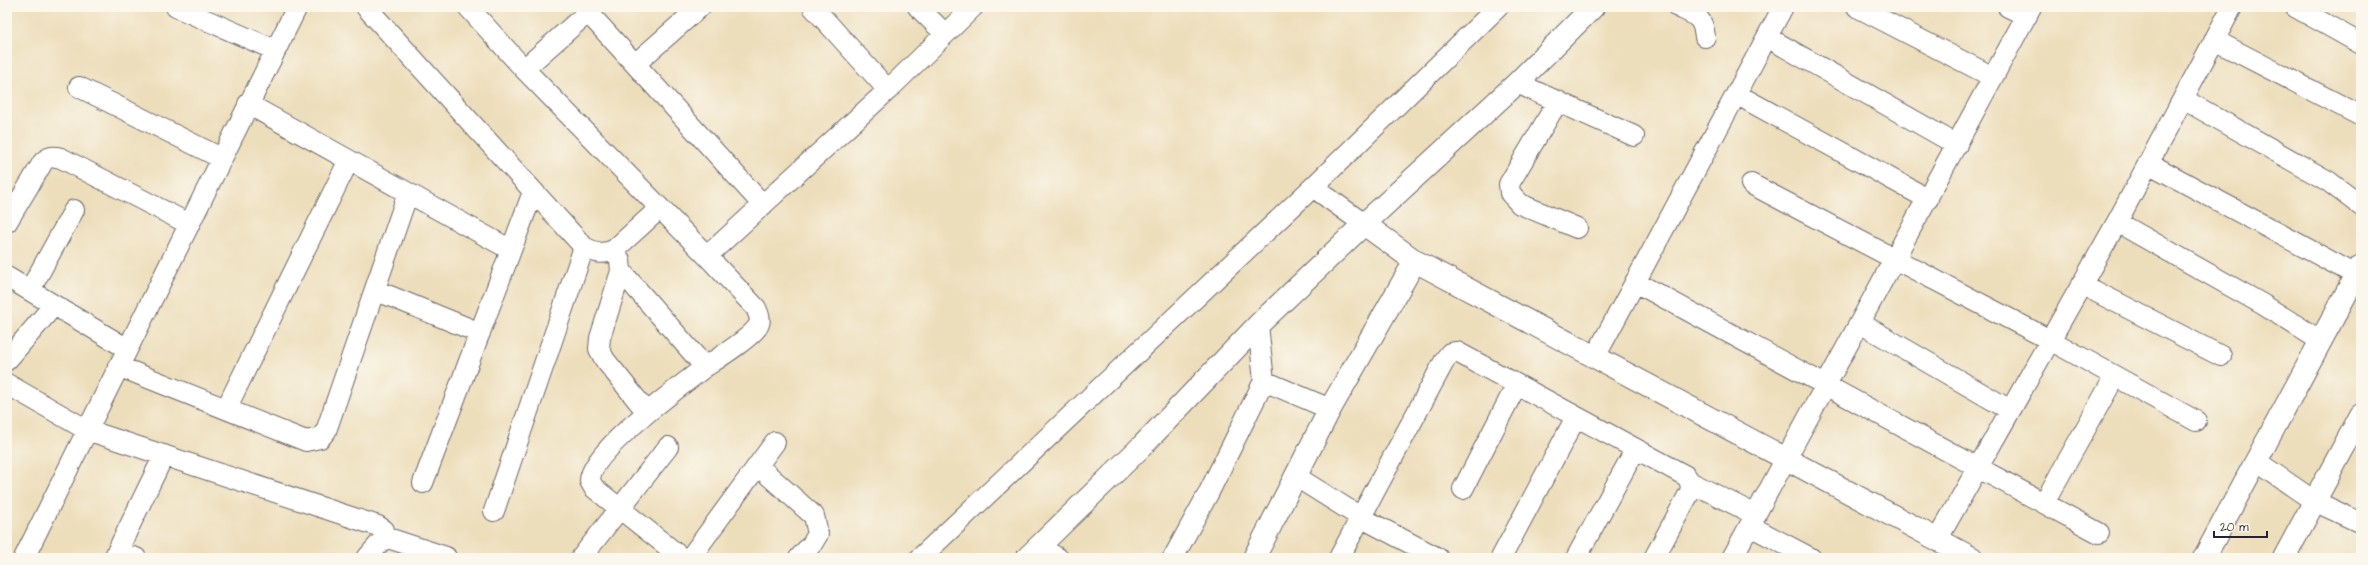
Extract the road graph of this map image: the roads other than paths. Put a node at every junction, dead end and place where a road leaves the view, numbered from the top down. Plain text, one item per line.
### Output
1 (176, 7) edge
2 (297, 7) edge
3 (366, 7) edge
4 (468, 7) edge
5 (700, 7) edge
6 (813, 7) edge
7 (918, 7) edge
8 (973, 7) edge
9 (1498, 7) edge
10 (1593, 7) edge
11 (1678, 7) edge
12 (1782, 7) edge
13 (1857, 7) edge
14 (2008, 7) edge
15 (2232, 7) edge
16 (589, 9) edge
17 (2303, 9) edge
18 (2029, 11) edge
19 (946, 34) junction
20 (1705, 37) dead end
21 (1767, 37) junction
22 (2214, 40) junction
23 (2361, 44) edge
24 (275, 50) junction
25 (634, 64) junction
26 (524, 69) junction
27 (1994, 77) junction
28 (1517, 83) junction
29 (79, 87) dead end
30 (888, 90) junction
31 (1736, 94) junction
32 (2183, 99) junction
33 (1558, 101) junction
34 (248, 104) junction
35 (2361, 116) edge
36 (1634, 136) dead end
37 (1956, 145) junction
38 (221, 158) junction
39 (349, 160) junction
40 (2148, 163) junction
41 (1751, 184) dead end
42 (1313, 187) junction
43 (533, 192) junction
44 (408, 193) junction
45 (1928, 199) junction
46 (763, 205) junction
47 (2361, 206) edge
48 (659, 208) junction
49 (74, 210) dead end
50 (7, 222) edge
51 (2116, 222) junction
52 (188, 224) junction
53 (1364, 224) junction
54 (1578, 228) dead end
55 (584, 247) junction
56 (511, 250) junction
57 (614, 250) junction
58 (707, 256) junction
59 (1895, 260) junction
60 (1415, 261) junction
61 (621, 271) junction
62 (2359, 271) edge
63 (7, 277) edge
64 (1635, 282) junction
65 (2081, 284) junction
66 (30, 290) junction
67 (375, 290) junction
68 (54, 305) junction
69 (1860, 323) junction
70 (1258, 325) junction
71 (480, 333) junction
72 (2050, 340) junction
73 (2321, 341) junction
74 (126, 348) junction
75 (2221, 356) dead end
76 (1595, 357) junction
77 (7, 360) edge
78 (118, 366) junction
79 (705, 367) junction
80 (2115, 376) junction
81 (1264, 381) junction
82 (7, 384) edge
83 (1516, 386) junction
84 (1827, 386) junction
85 (226, 409) junction
86 (1330, 409) junction
87 (2010, 410) junction
88 (646, 411) junction
89 (2361, 415) edge
90 (1576, 417) junction
91 (2196, 421) dead end
92 (87, 430) junction
93 (775, 442) dead end
94 (668, 447) dead end
95 (1635, 450) junction
96 (164, 455) junction
97 (1787, 460) junction
98 (2256, 461) junction
99 (758, 466) junction
100 (1978, 467) junction
101 (1295, 476) junction
102 (1690, 482) junction
103 (422, 483) dead end
104 (1463, 489) dead end
105 (2314, 501) junction
106 (2044, 503) junction
107 (621, 508) junction
108 (494, 511) dead end
109 (1362, 518) junction
110 (1753, 521) junction
111 (2361, 524) edge
112 (2099, 533) dead end
113 (385, 536) junction
114 (1945, 549) edge
115 (1033, 552) edge
116 (115, 555) edge
117 (1426, 555) edge
118 (446, 557) dead end
119 (24, 558) edge
120 (136, 558) edge
121 (367, 558) edge
122 (581, 558) edge
123 (682, 558) edge
124 (690, 558) edge
125 (799, 558) edge
126 (920, 558) edge
127 (1058, 558) edge
128 (1173, 558) edge
129 (1254, 558) edge
130 (1339, 558) edge
131 (1501, 558) edge
132 (1576, 558) edge
133 (1654, 558) edge
134 (1732, 558) edge
135 (1811, 558) edge
136 (1972, 558) edge
137 (2204, 558) edge
138 (2284, 558) edge

1 - 24 street
2 - 24 street
3 - 43 street
4 - 26 street
5 - 25 street
6 - 30 street
7 - 19 street
8 - 19 street
9 - 42 street
10 - 28 street
11 - 20 street
12 - 21 street
13 - 27 street
14 - 18 street
15 - 22 street
16 - 25 street
16 - 26 street
17 - 23 street
18 - 27 street
19 - 30 street
21 - 31 street
21 - 37 street
22 - 32 street
22 - 35 street
24 - 34 street
25 - 46 street
26 - 48 street
27 - 37 street
28 - 33 street
28 - 53 street
29 - 38 street
30 - 46 street
31 - 45 street
31 - 64 street
32 - 40 street
32 - 47 street
33 - 36 street
33 - 54 street
34 - 38 street
34 - 39 street
37 - 45 street
38 - 52 street
39 - 44 street
39 - 85 street
40 - 51 street
40 - 62 street
41 - 59 street
42 - 53 street
42 - 126 street
43 - 55 street
43 - 56 street
44 - 56 street
44 - 67 street
45 - 59 street
46 - 58 street
48 - 57 street
48 - 58 street
49 - 66 street
50 - 52 street
51 - 65 street
51 - 73 street
52 - 74 street
53 - 60 street
53 - 70 street
55 - 57 street
55 - 108 street
56 - 71 street
57 - 61 street
58 - 79 street
59 - 69 street
59 - 72 street
60 - 76 street
60 - 86 street
61 - 79 street
61 - 88 street
62 - 73 street
63 - 66 street
64 - 76 street
64 - 84 street
65 - 72 street
65 - 75 street
66 - 68 street
67 - 71 street
67 - 85 street
68 - 74 street
68 - 77 street
69 - 84 street
69 - 87 street
70 - 81 street
70 - 115 street
71 - 103 street
72 - 80 street
72 - 87 street
73 - 98 street
74 - 78 street
76 - 97 street
78 - 85 street
78 - 92 street
79 - 88 street
80 - 91 street
80 - 106 street
81 - 86 street
81 - 128 street
82 - 92 street
83 - 90 street
83 - 104 street
83 - 109 street
84 - 97 street
84 - 100 street
86 - 101 street
87 - 100 street
88 - 107 street
89 - 105 street
90 - 95 street
90 - 131 street
92 - 96 street
92 - 119 street
93 - 99 street
94 - 107 street
95 - 102 street
95 - 132 street
96 - 113 street
96 - 116 street
97 - 110 street
97 - 114 street
98 - 105 street
98 - 137 street
99 - 124 street
99 - 125 street
100 - 106 street
100 - 114 street
101 - 109 street
101 - 129 street
102 - 110 street
102 - 133 street
105 - 111 street
105 - 138 street
106 - 112 street
107 - 122 street
107 - 123 street
109 - 117 street
109 - 130 street
110 - 134 street
110 - 135 street
113 - 118 street
113 - 121 street
114 - 136 street
115 - 127 street
116 - 120 street

